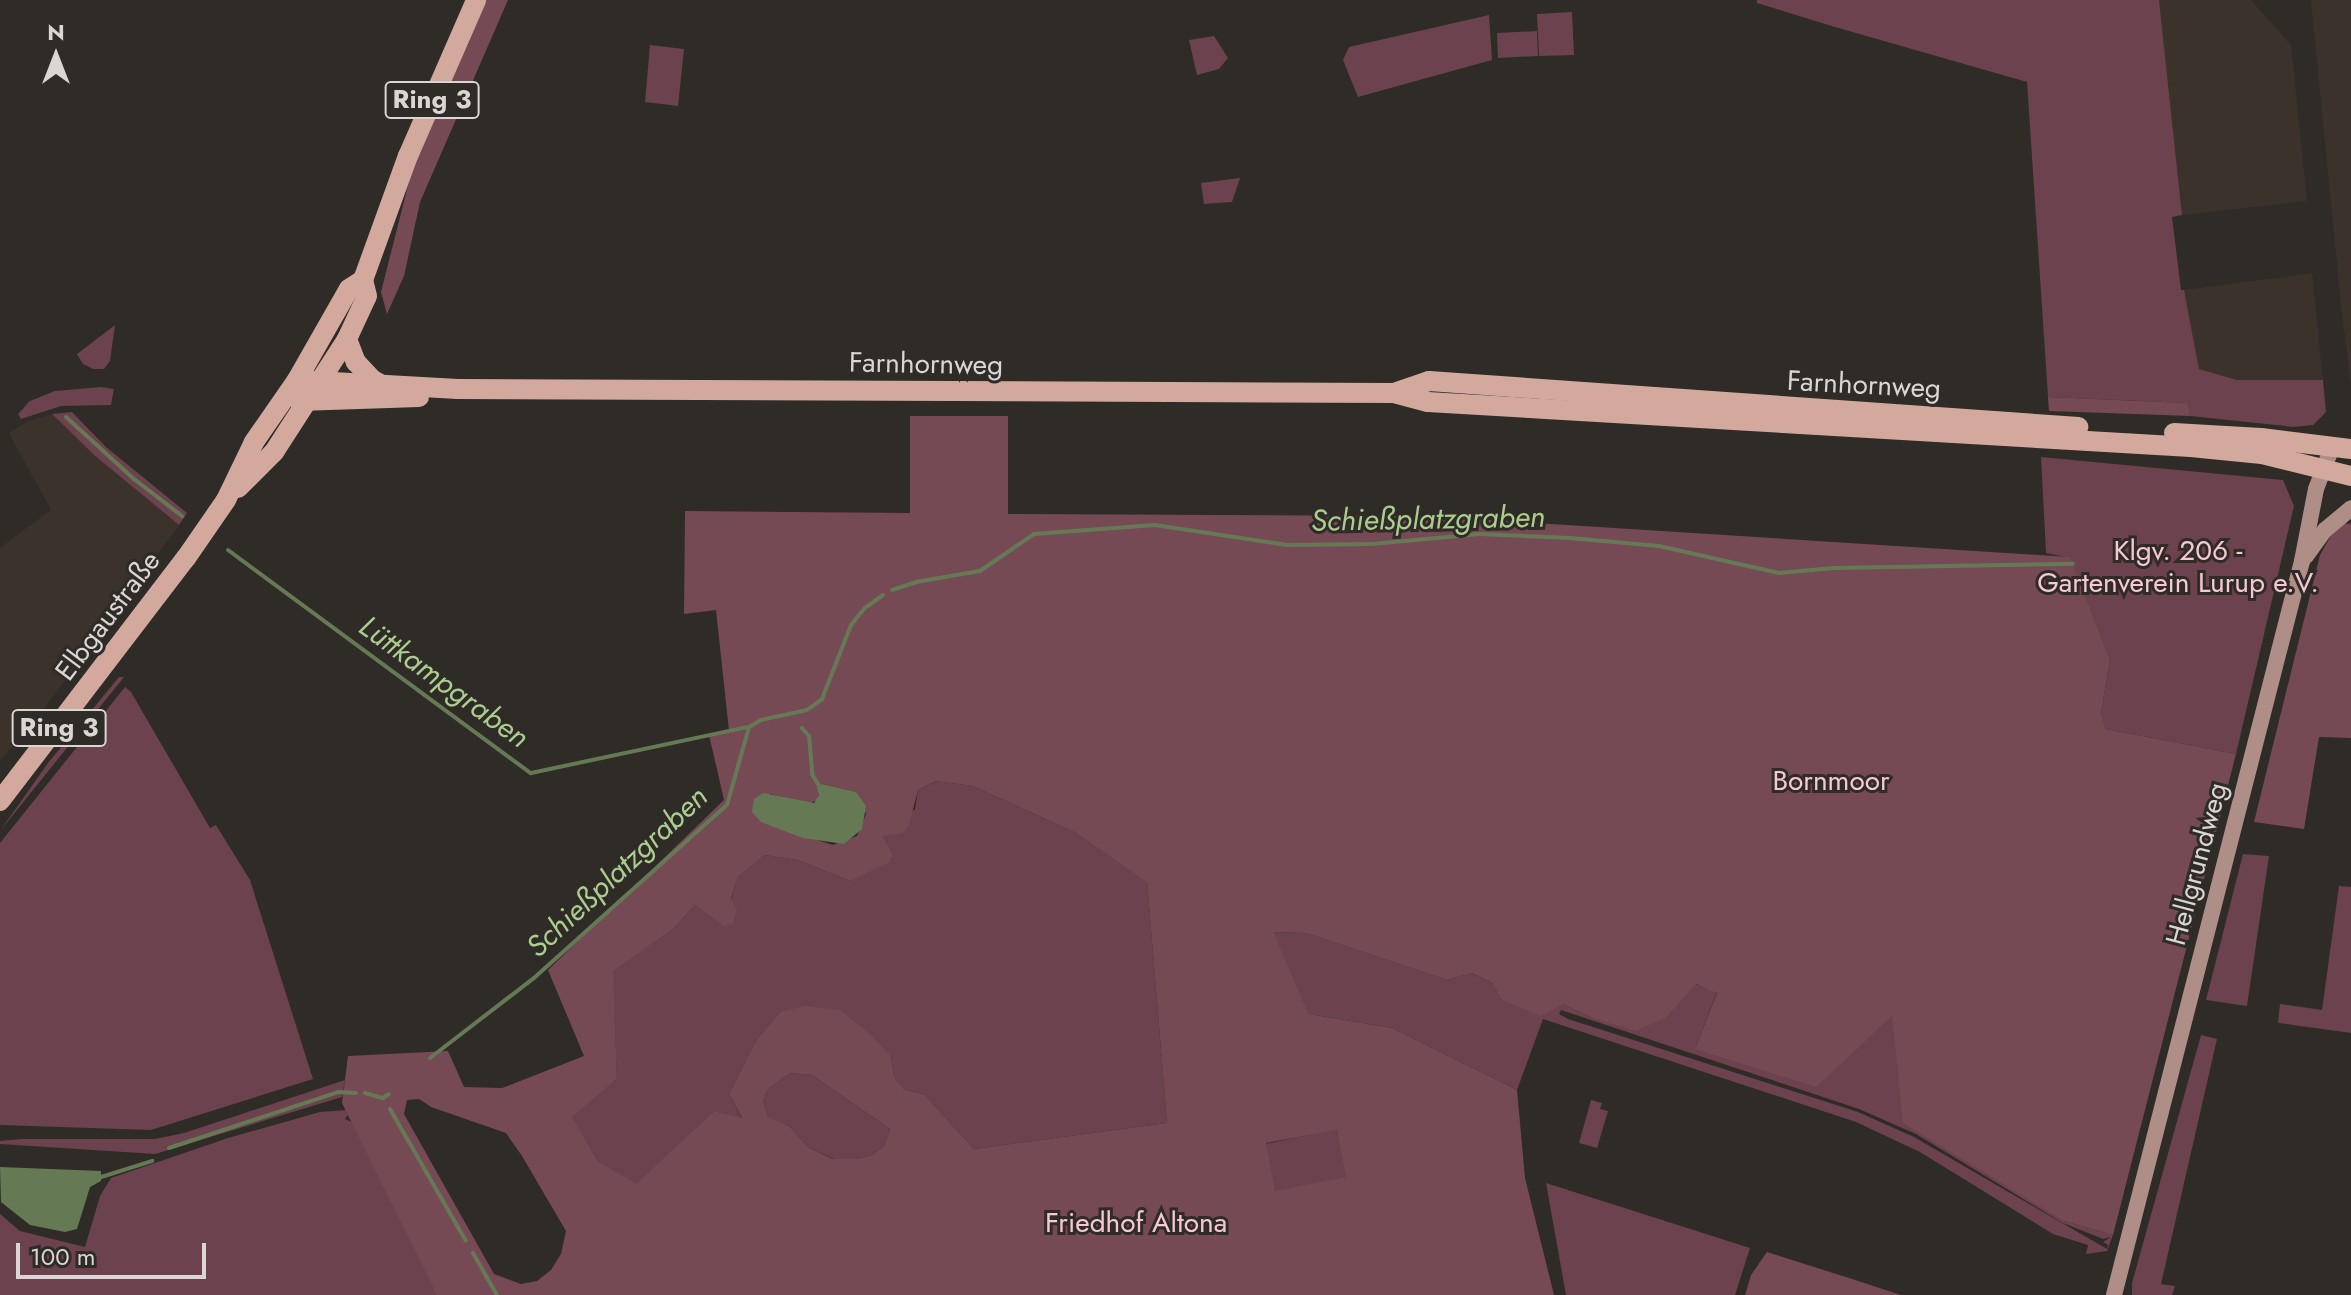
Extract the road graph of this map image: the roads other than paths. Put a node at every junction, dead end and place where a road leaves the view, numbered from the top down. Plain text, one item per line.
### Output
1 (476, 0) edge
2 (363, 280) junction
3 (347, 339) junction
4 (297, 380) junction
5 (322, 382) junction
6 (383, 385) junction
7 (458, 389) junction
8 (1394, 393) junction
9 (284, 400) junction
10 (308, 402) junction
11 (2342, 448) edge
12 (2325, 468) junction
13 (2351, 476) edge
14 (226, 500) junction
15 (2351, 508) edge
16 (2302, 561) junction
17 (0, 801) edge
18 (2114, 1295) edge

1 - 2 main road, Elbgaustraße / Ring 3
2 - 3 main road, Elbgaustraße
2 - 4 main road, Elbgaustraße
3 - 5 main road, Elbgaustraße
3 - 6 main road
4 - 5 main road, Farnhornweg
4 - 9 main road, Elbgaustraße / Ring 3
5 - 6 main road, Farnhornweg
5 - 10 main road, Elbgaustraße
6 - 7 main road, Farnhornweg
7 - 8 main road, Farnhornweg
7 - 10 main road, Farnhornweg
8 - 11 main road, Farnhornweg
8 - 12 main road, Farnhornweg
9 - 10 main road, Farnhornweg
9 - 14 main road, Elbgaustraße / Ring 3
10 - 14 main road, Elbgaustraße / Ring 3
11 - 12 street, Hellgrundweg
12 - 13 main road, Farnhornweg
12 - 16 street, Hellgrundweg
14 - 17 main road, Elbgaustraße / Ring 3
15 - 16 street
16 - 18 street, Hellgrundweg

